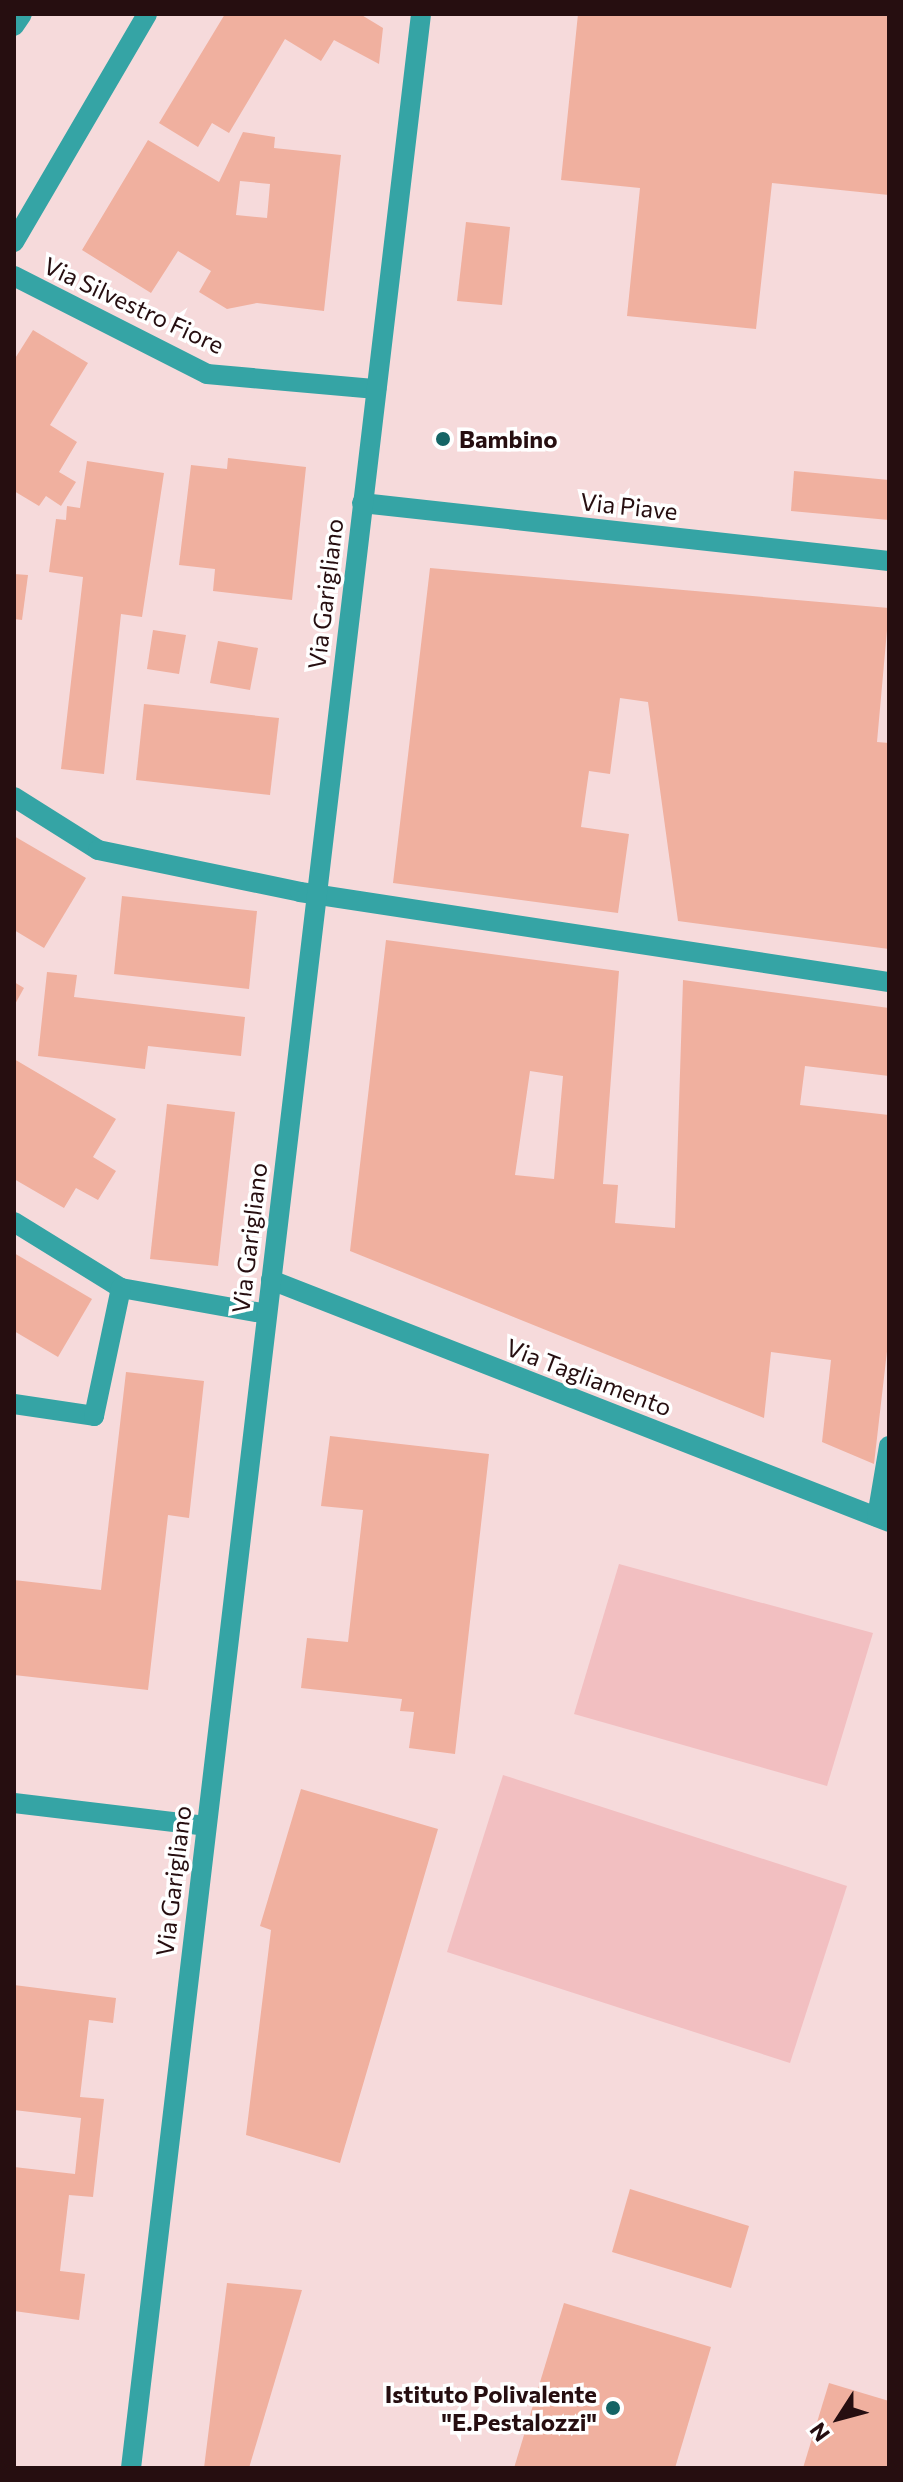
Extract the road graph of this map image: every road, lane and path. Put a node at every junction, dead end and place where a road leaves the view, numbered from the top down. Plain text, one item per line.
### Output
1 (22, 14) edge
2 (147, 14) edge
3 (421, 14) edge
4 (14, 26) edge
5 (14, 242) edge
6 (14, 276) edge
7 (376, 389) junction
8 (362, 503) junction
9 (889, 561) edge
10 (14, 797) edge
11 (308, 894) junction
12 (889, 982) edge
13 (14, 1222) edge
14 (271, 1280) junction
15 (121, 1288) junction
16 (267, 1314) junction
17 (14, 1404) edge
18 (889, 1446) edge
19 (883, 1520) edge
20 (14, 1803) edge
21 (206, 1826) junction
22 (131, 2468) edge

1 - 4 street
2 - 5 street
3 - 7 street, Via Garigliano
6 - 7 street, Via Silvestro Fiore
7 - 8 street, Via Garigliano
8 - 9 street, Via Piave
8 - 11 street, Via Garigliano
10 - 11 street
11 - 12 street
11 - 14 street, Via Garigliano
13 - 15 street
14 - 16 street, Via Garigliano
14 - 19 street, Via Tagliamento
15 - 16 street
15 - 17 street
16 - 21 street, Via Garigliano
18 - 19 street
20 - 21 street
21 - 22 street, Via Garigliano

